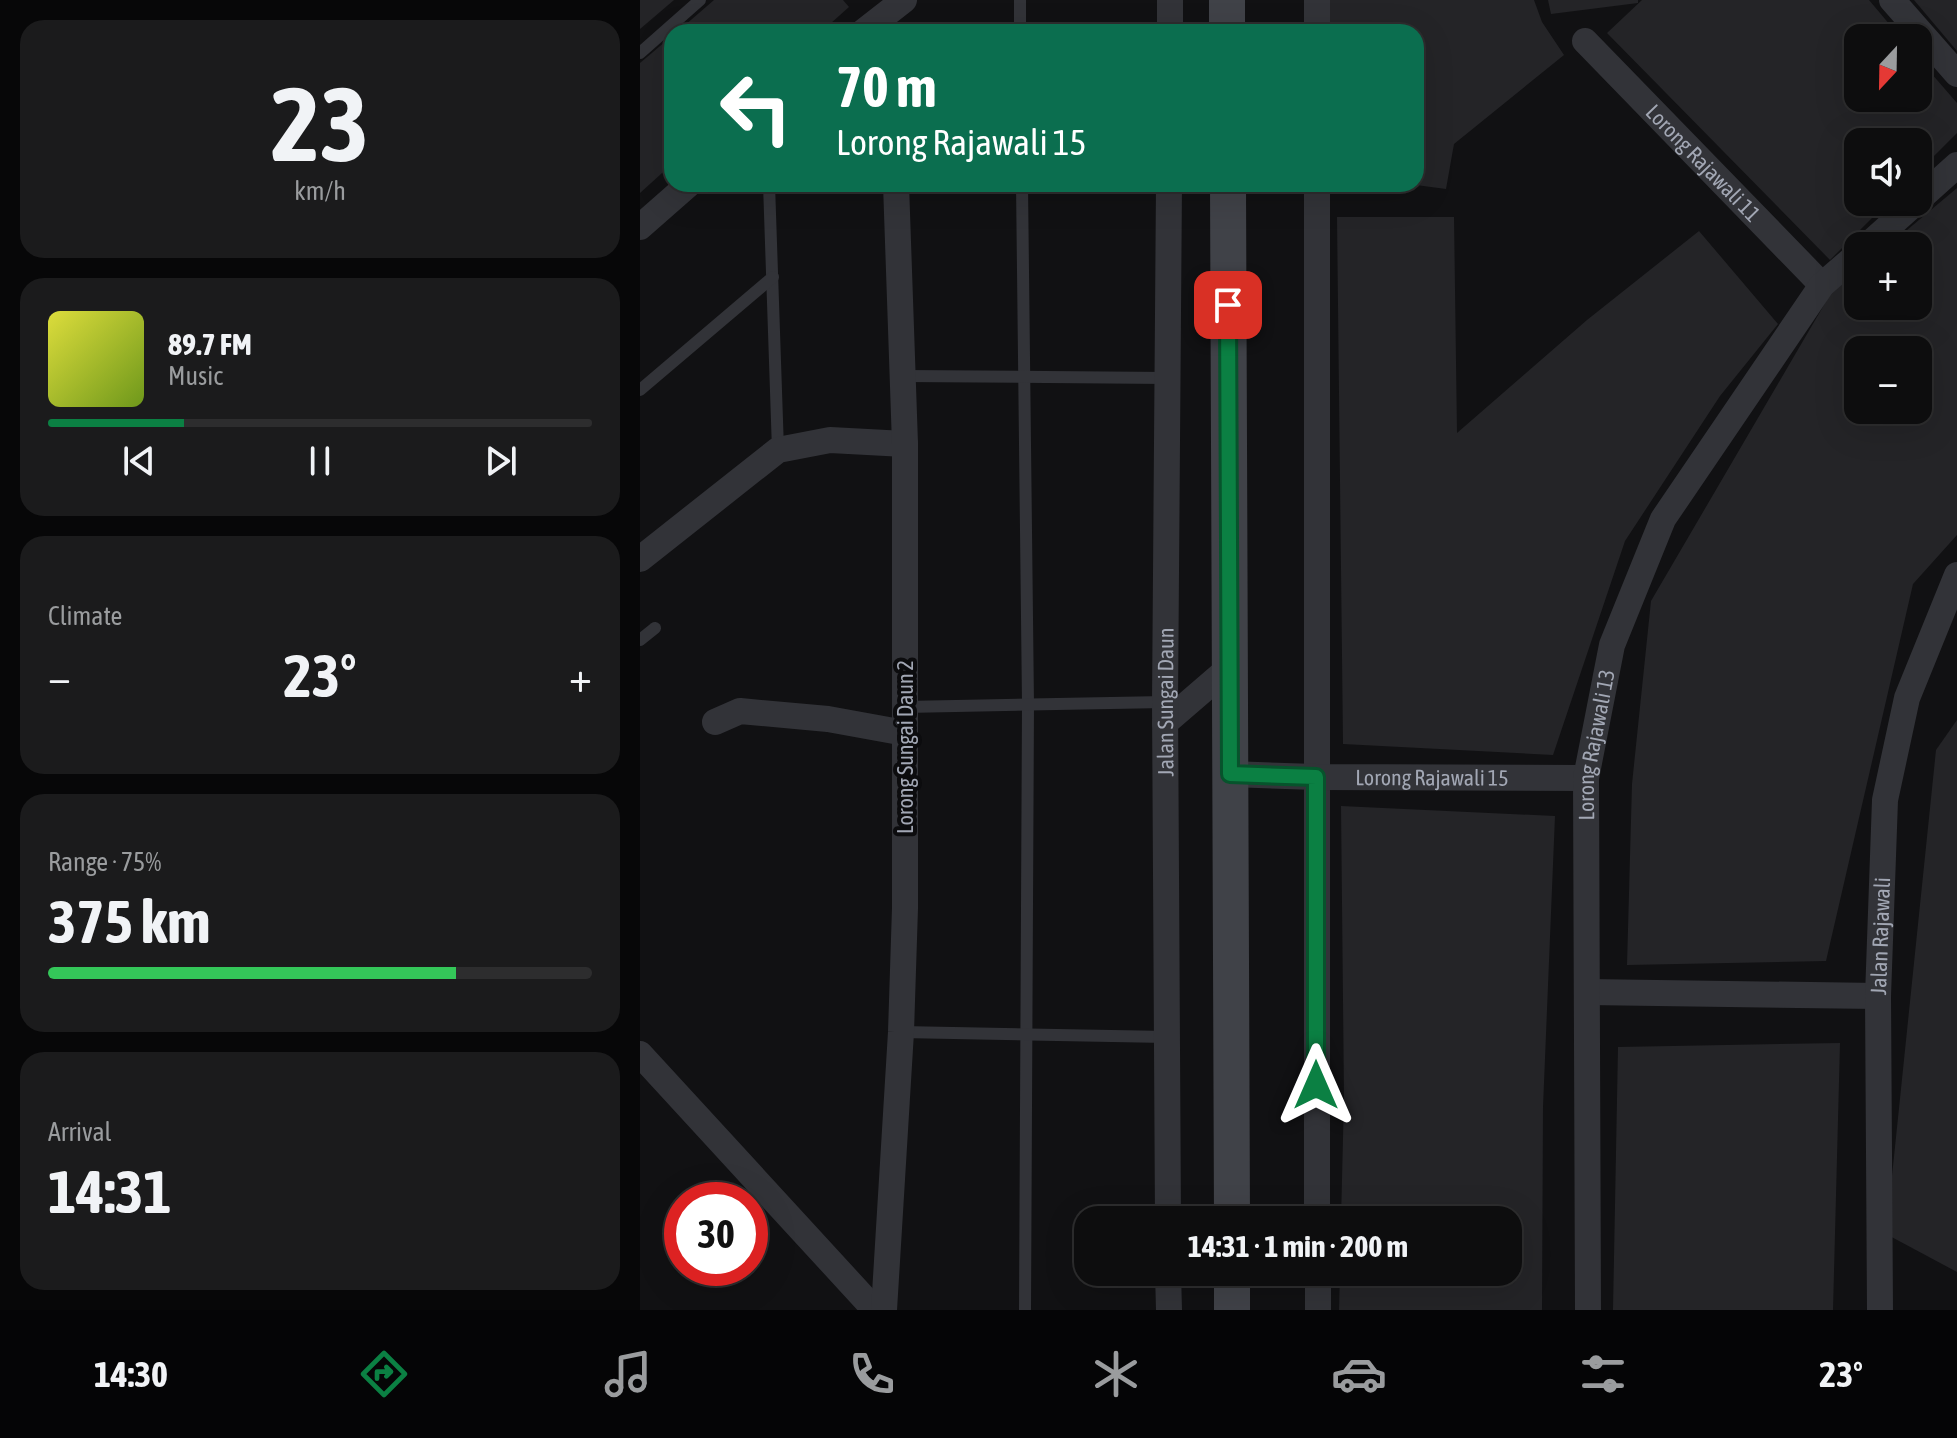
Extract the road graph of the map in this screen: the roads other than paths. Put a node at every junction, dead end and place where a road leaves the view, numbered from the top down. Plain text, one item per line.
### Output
1 (700, 0) edge
2 (1020, 0) edge
3 (1170, 0) edge
4 (1227, 0) edge
5 (1317, 0) edge
6 (1892, 0) edge
7 (892, 11) edge
8 (673, 24) edge
9 (874, 24) edge
10 (1020, 24) edge
11 (1170, 24) edge
12 (1227, 24) edge
13 (1317, 24) edge
14 (664, 32) edge
15 (1585, 41) dead end
16 (640, 53) edge
17 (1957, 74) edge
18 (1957, 165) edge
19 (1932, 188) edge
20 (680, 192) edge
21 (769, 192) edge
22 (896, 192) edge
23 (1022, 192) edge
24 (1169, 192) edge
25 (1228, 192) edge
26 (1317, 192) edge
27 (1900, 216) edge
28 (640, 227) edge
29 (1883, 232) edge
30 (1844, 266) edge
31 (773, 277) junction
32 (1822, 285) junction
33 (903, 376) junction
34 (1024, 376) junction
35 (1168, 378) junction
36 (640, 390) edge
37 (905, 444) junction
38 (778, 450) junction
39 (640, 559) edge
40 (1957, 575) edge
41 (655, 628) dead end
42 (640, 640) edge
43 (1230, 667) junction
44 (1028, 704) junction
45 (1165, 712) junction
46 (905, 720) junction
47 (715, 722) dead end
48 (1230, 774) junction
49 (1316, 777) junction
50 (1586, 778) junction
51 (1587, 992) junction
52 (1878, 996) junction
53 (901, 1032) junction
54 (1026, 1036) junction
55 (1167, 1037) junction
56 (640, 1054) edge
57 (1168, 1206) edge
58 (1232, 1206) edge
59 (1317, 1206) edge
60 (1168, 1286) edge
61 (1232, 1286) edge
62 (1318, 1286) edge
63 (875, 1310) edge
64 (884, 1310) edge
65 (1025, 1310) edge
66 (1169, 1310) edge
67 (1232, 1310) edge
68 (1318, 1310) edge
69 (1588, 1310) edge
70 (1880, 1310) edge

1 - 8 lane
2 - 10 lane
3 - 11 street
4 - 12 street
5 - 13 street
6 - 17 street
7 - 9 street
14 - 16 lane
15 - 32 street, Lorong Rajawali 11
18 - 19 street
20 - 28 street
21 - 31 lane
22 - 33 street, Lorong Sungai Daun 2
23 - 34 lane
24 - 35 street, Jalan Sungai Daun
25 - 43 street
26 - 49 street
27 - 29 street
30 - 32 street, Lorong Rajawali 13
31 - 36 lane
31 - 38 lane
32 - 50 street, Lorong Rajawali 13
33 - 34 lane
33 - 37 street, Lorong Sungai Daun 2
34 - 35 lane
34 - 44 lane
35 - 45 street, Jalan Sungai Daun
37 - 38 street
37 - 46 street, Lorong Sungai Daun 2
38 - 39 street
40 - 52 street, Jalan Rajawali
41 - 42 lane
43 - 45 street
43 - 48 street
44 - 45 lane
44 - 46 lane
44 - 54 lane
45 - 55 street, Jalan Sungai Daun
46 - 47 street
46 - 53 street, Lorong Sungai Daun 2
48 - 49 street, Lorong Rajawali 15
48 - 58 street
49 - 50 street, Lorong Rajawali 15
49 - 59 street
50 - 51 street, Lorong Rajawali 13
51 - 52 street
51 - 69 street, Lorong Rajawali 13
52 - 70 street, Jalan Rajawali
53 - 54 lane
53 - 64 street, Lorong Sungai Daun 2
54 - 55 lane
54 - 65 lane
55 - 57 street, Jalan Sungai Daun
56 - 63 street
60 - 66 street
61 - 67 street
62 - 68 street

